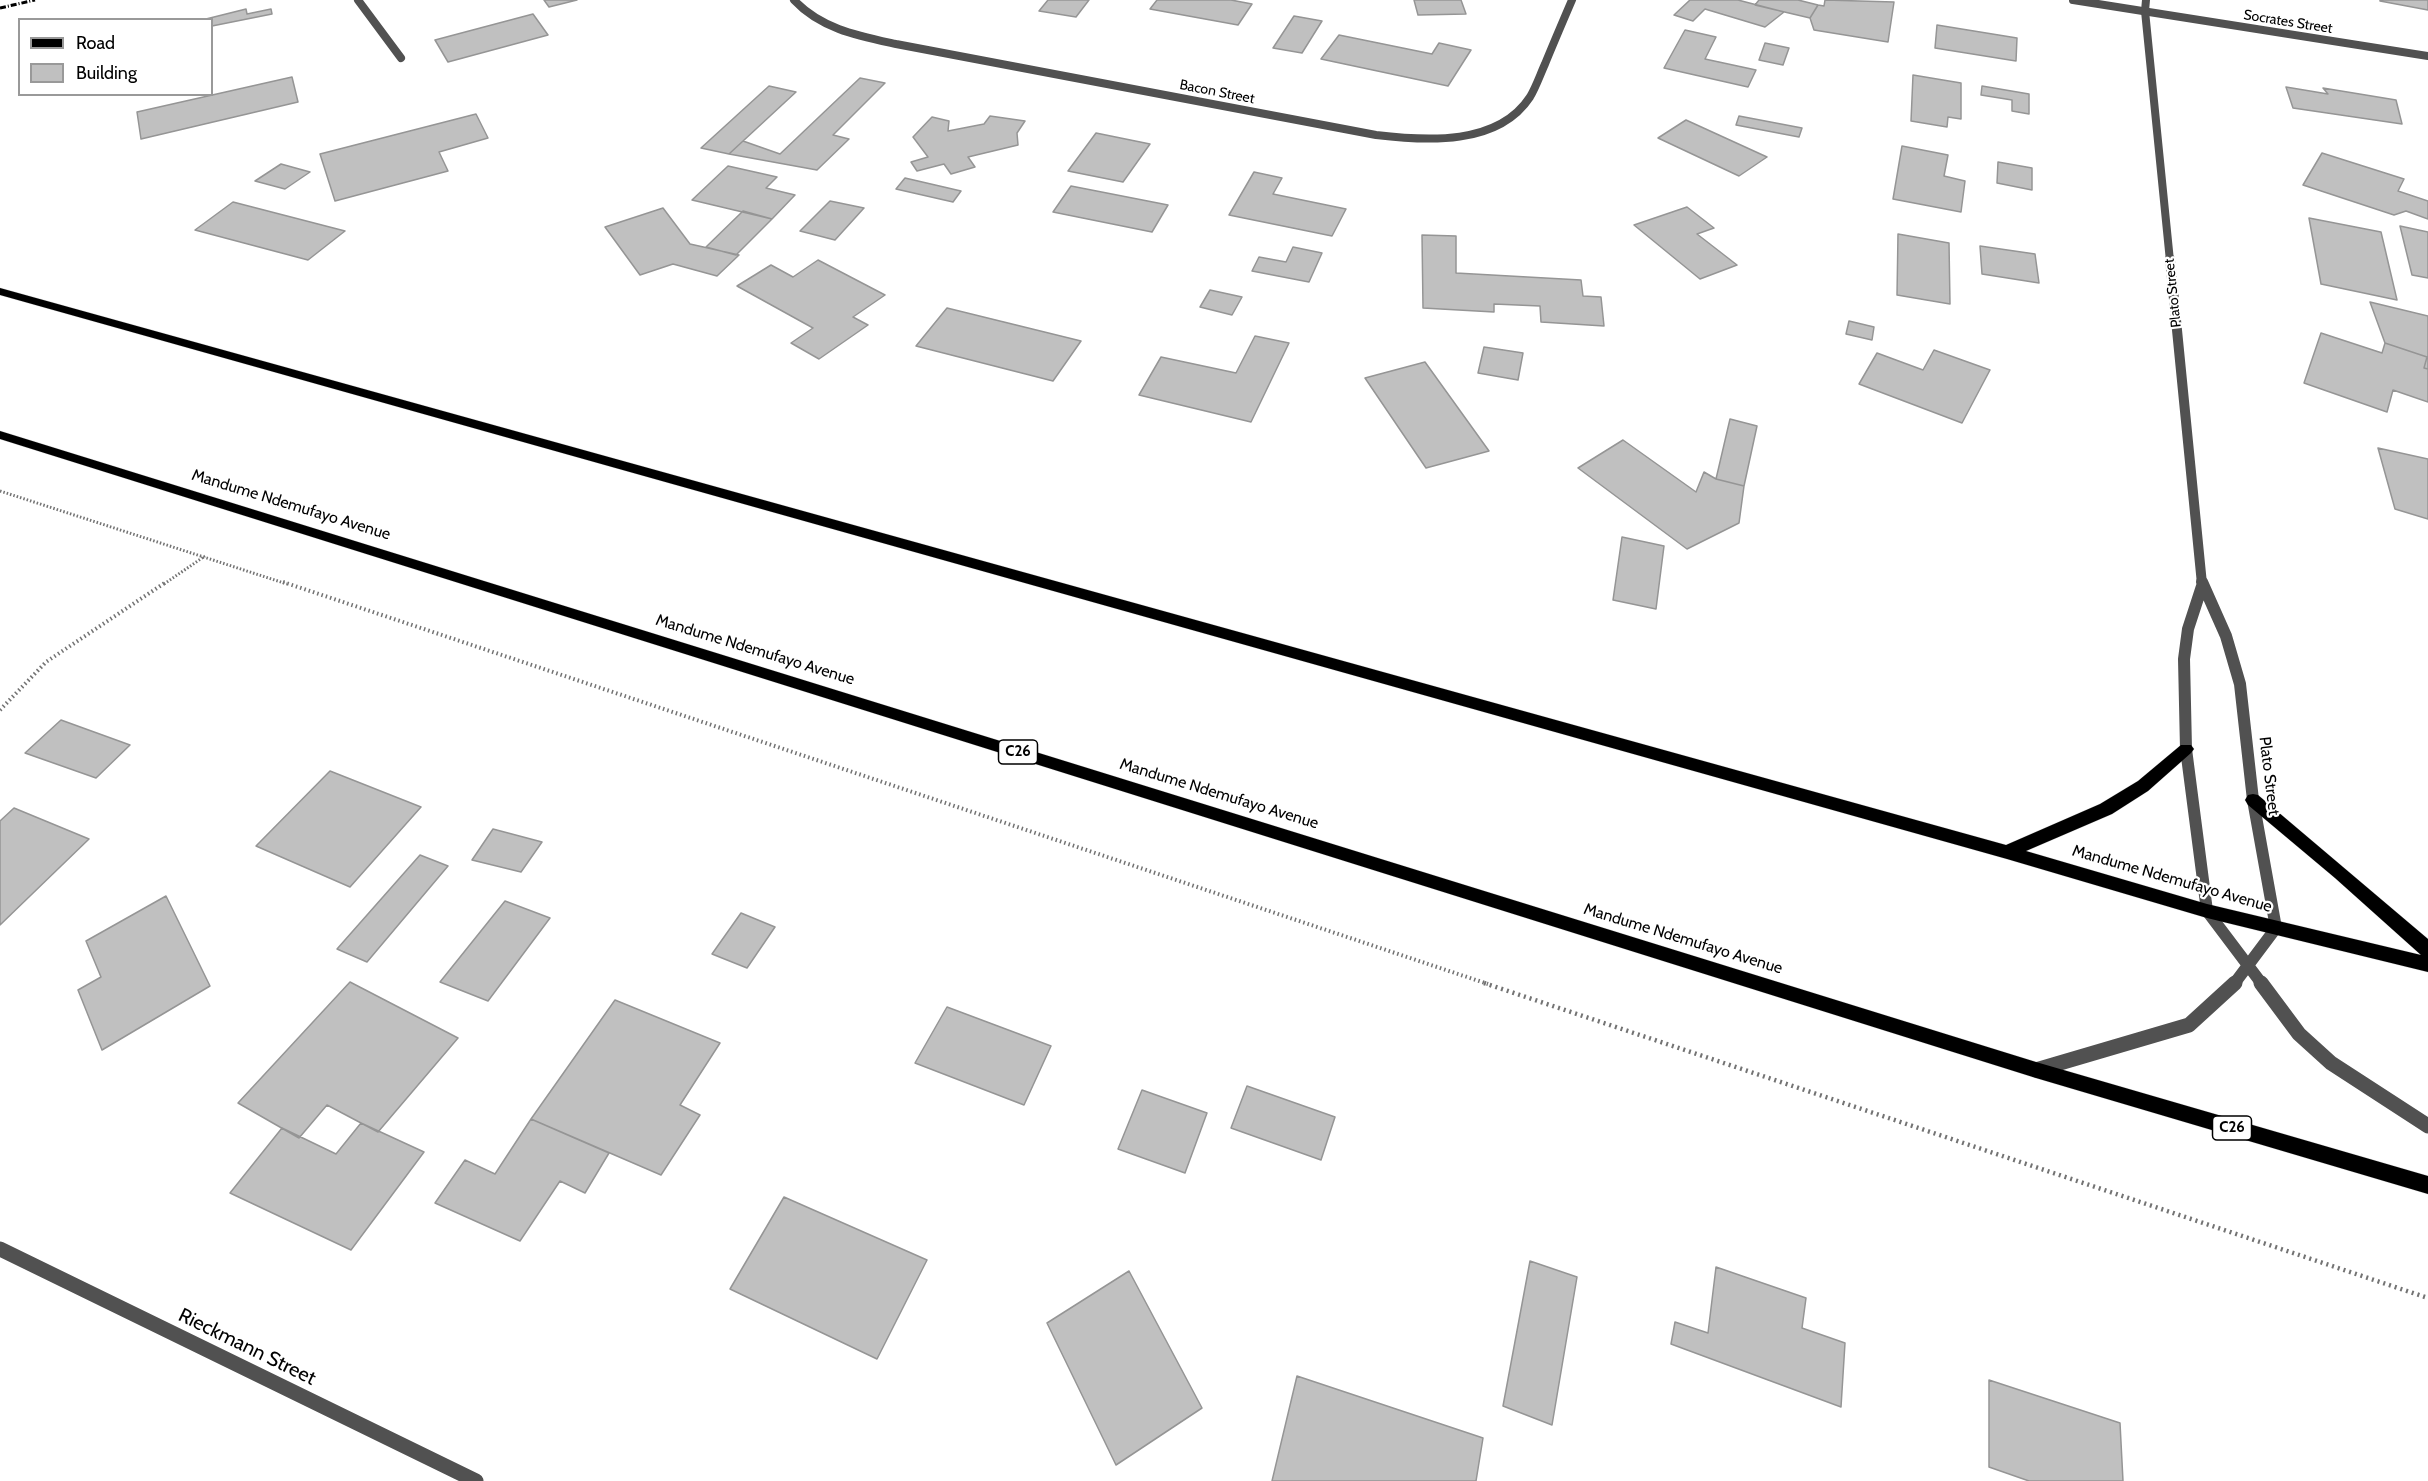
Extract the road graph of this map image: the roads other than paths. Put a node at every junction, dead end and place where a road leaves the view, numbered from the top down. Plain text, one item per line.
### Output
1 (358, 0) edge
2 (794, 0) edge
3 (1572, 0) edge
4 (2073, 0) edge
5 (2146, 0) edge
6 (2145, 11) junction
7 (2428, 56) edge
8 (401, 58) dead end
9 (0, 291) edge
10 (0, 435) edge
11 (2202, 586) junction
12 (2186, 749) junction
13 (2253, 801) junction
14 (2007, 852) junction
15 (2207, 911) junction
16 (2276, 928) junction
17 (2428, 950) edge
18 (2428, 964) edge
19 (2250, 969) junction
20 (2036, 1070) junction
21 (2428, 1126) edge
22 (2428, 1185) edge
23 (0, 1249) edge
24 (476, 1481) edge

1 - 8 street
2 - 3 street, Bacon Street
4 - 6 street, Socrates Street
5 - 6 street, Plato Street
6 - 7 street, Socrates Street
6 - 11 street, Plato Street
9 - 14 main road, Mandume Ndemufayo Avenue
10 - 20 main road, Mandume Ndemufayo Avenue / C26
11 - 12 street, Plato Street
11 - 13 street, Plato Street
12 - 14 main road
12 - 15 street, Plato Street
13 - 16 street, Plato Street
13 - 17 main road
14 - 15 main road, Mandume Ndemufayo Avenue
15 - 16 main road, Mandume Ndemufayo Avenue
15 - 19 street, Plato Street
16 - 18 main road, Mandume Ndemufayo Avenue
16 - 19 street
19 - 20 street
19 - 21 street, Plato Street
20 - 22 main road, Mandume Ndemufayo Avenue / C26
23 - 24 street, Rieckmann Street

